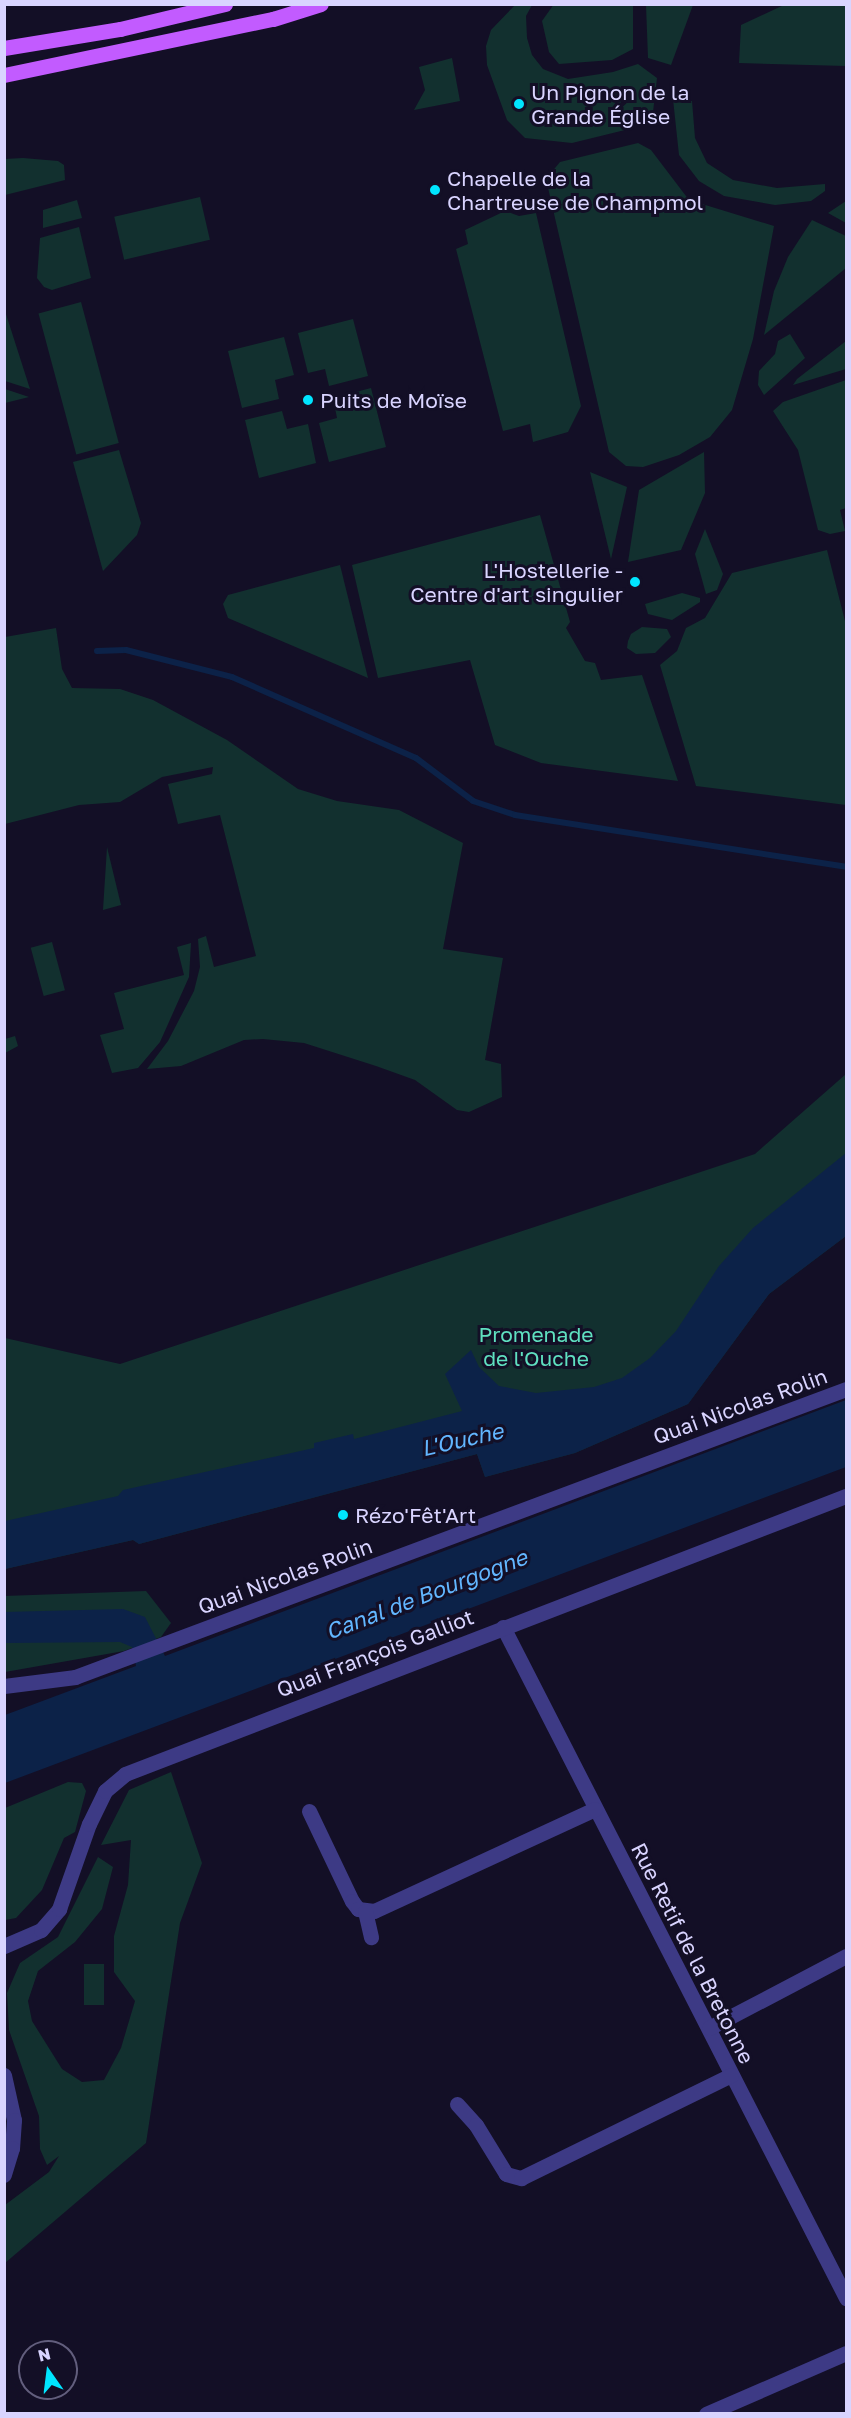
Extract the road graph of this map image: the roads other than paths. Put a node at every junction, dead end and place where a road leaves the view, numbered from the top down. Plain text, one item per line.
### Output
1 (225, 4) edge
2 (321, 4) edge
3 (4, 48) edge
4 (4, 75) edge
5 (846, 1389) edge
6 (846, 1496) edge
7 (503, 1627) junction
8 (4, 1686) edge
9 (595, 1809) junction
10 (309, 1811) dead end
11 (365, 1911) junction
12 (371, 1937) dead end
13 (4, 1946) edge
14 (846, 1956) edge
15 (709, 2028) junction
16 (4, 2075) edge
17 (731, 2075) junction
18 (457, 2104) dead end
19 (4, 2175) edge
20 (846, 2298) edge
21 (846, 2353) edge
22 (712, 2412) edge

1 - 3 main road
2 - 4 main road
5 - 8 street, Quai Nicolas Rolin
6 - 7 street, Quai François Galliot
7 - 9 street, Rue Retif de la Bretonne
7 - 13 street, Quai François Galliot
9 - 11 street
9 - 15 street, Rue Retif de la Bretonne
10 - 11 street
11 - 12 street
14 - 15 street
15 - 17 street, Rue Retif de la Bretonne
16 - 19 street
17 - 18 street
17 - 20 street, Rue Retif de la Bretonne
21 - 22 street

